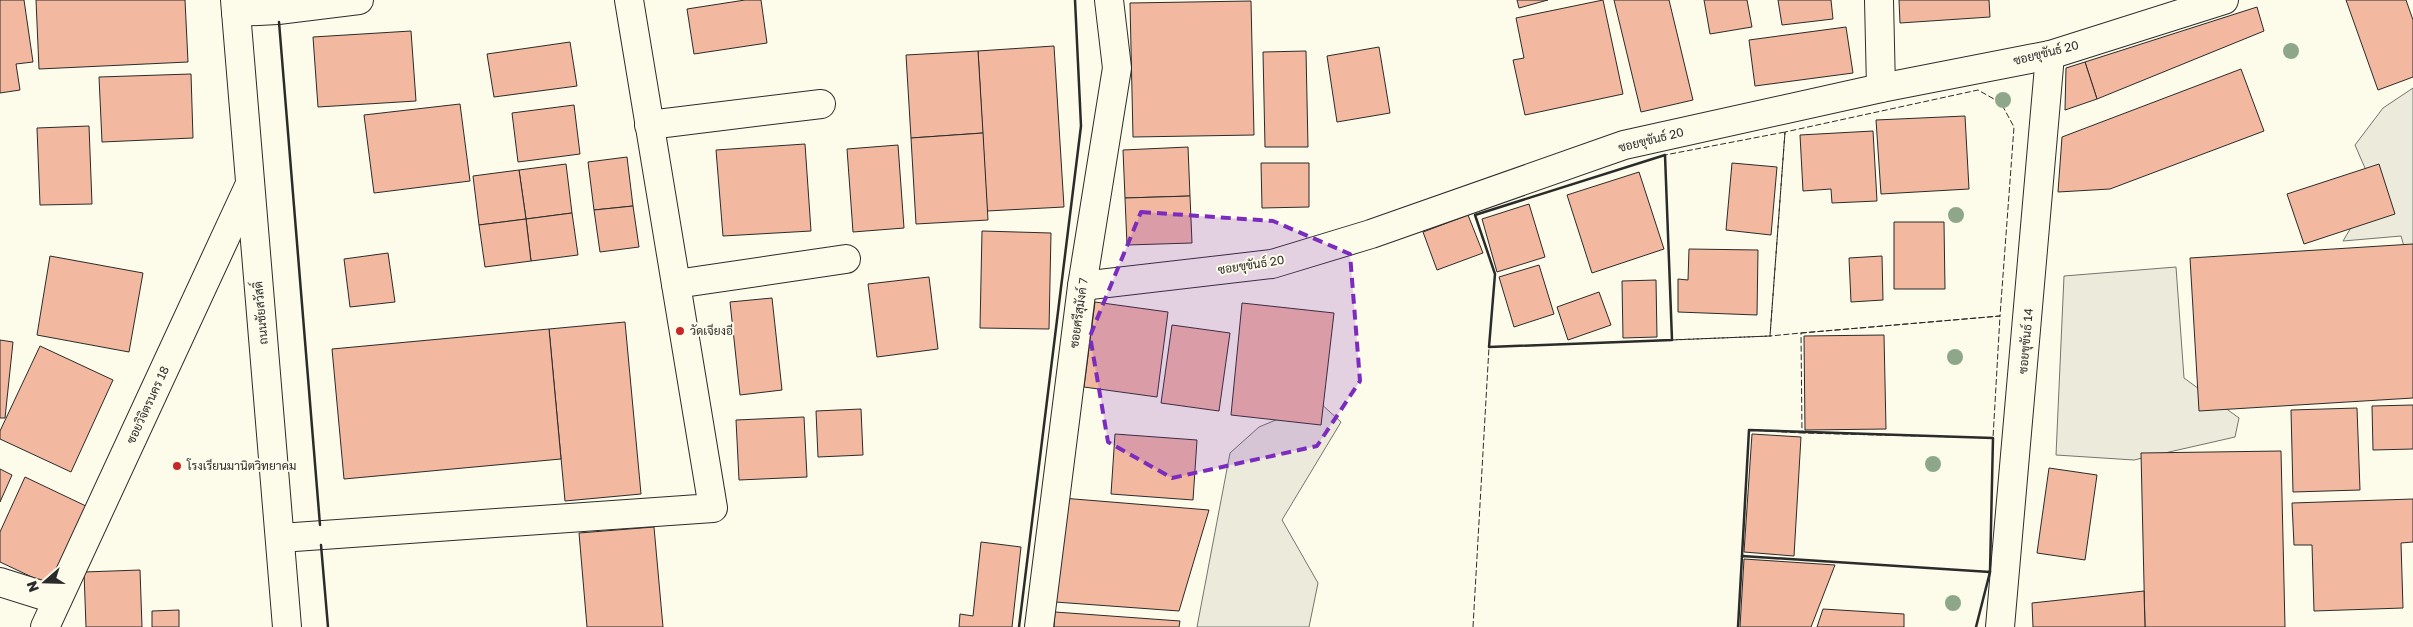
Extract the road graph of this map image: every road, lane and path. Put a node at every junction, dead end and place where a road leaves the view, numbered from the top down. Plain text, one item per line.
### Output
1 (359, 0) edge
2 (629, 0) edge
3 (1109, 0) edge
4 (1879, 0) edge
5 (2224, 0) edge
6 (236, 6) edge
7 (2050, 55) junction
8 (1881, 88) junction
9 (821, 104) dead end
10 (649, 125) junction
11 (251, 182) junction
12 (846, 259) dead end
13 (676, 284) junction
14 (1082, 286) junction
15 (280, 538) junction
16 (0, 582) edge
17 (58, 600) junction
18 (45, 627) edge
19 (287, 627) edge
20 (1039, 627) edge
21 (2000, 627) edge

1 - 6 street
2 - 10 street
3 - 14 street, ซอยศรีสุมังค์ 7
4 - 8 street
5 - 7 street, ซอยขุขันธ์ 20
6 - 11 street, ถนนชัยสวัสดิ์
7 - 8 street, ซอยขุขันธ์ 20
7 - 21 street, ซอยขุขันธ์ 14
8 - 14 street, ซอยขุขันธ์ 20
9 - 10 street
10 - 13 street
11 - 15 street, ถนนชัยสวัสดิ์
11 - 17 street, ซอยวิจิตรนคร 18
12 - 13 street
13 - 15 street
14 - 20 street, ซอยศรีสุมังค์ 7
15 - 19 street, ถนนชัยสวัสดิ์
16 - 17 street
17 - 18 street, ซอยวิจิตรนคร 18

